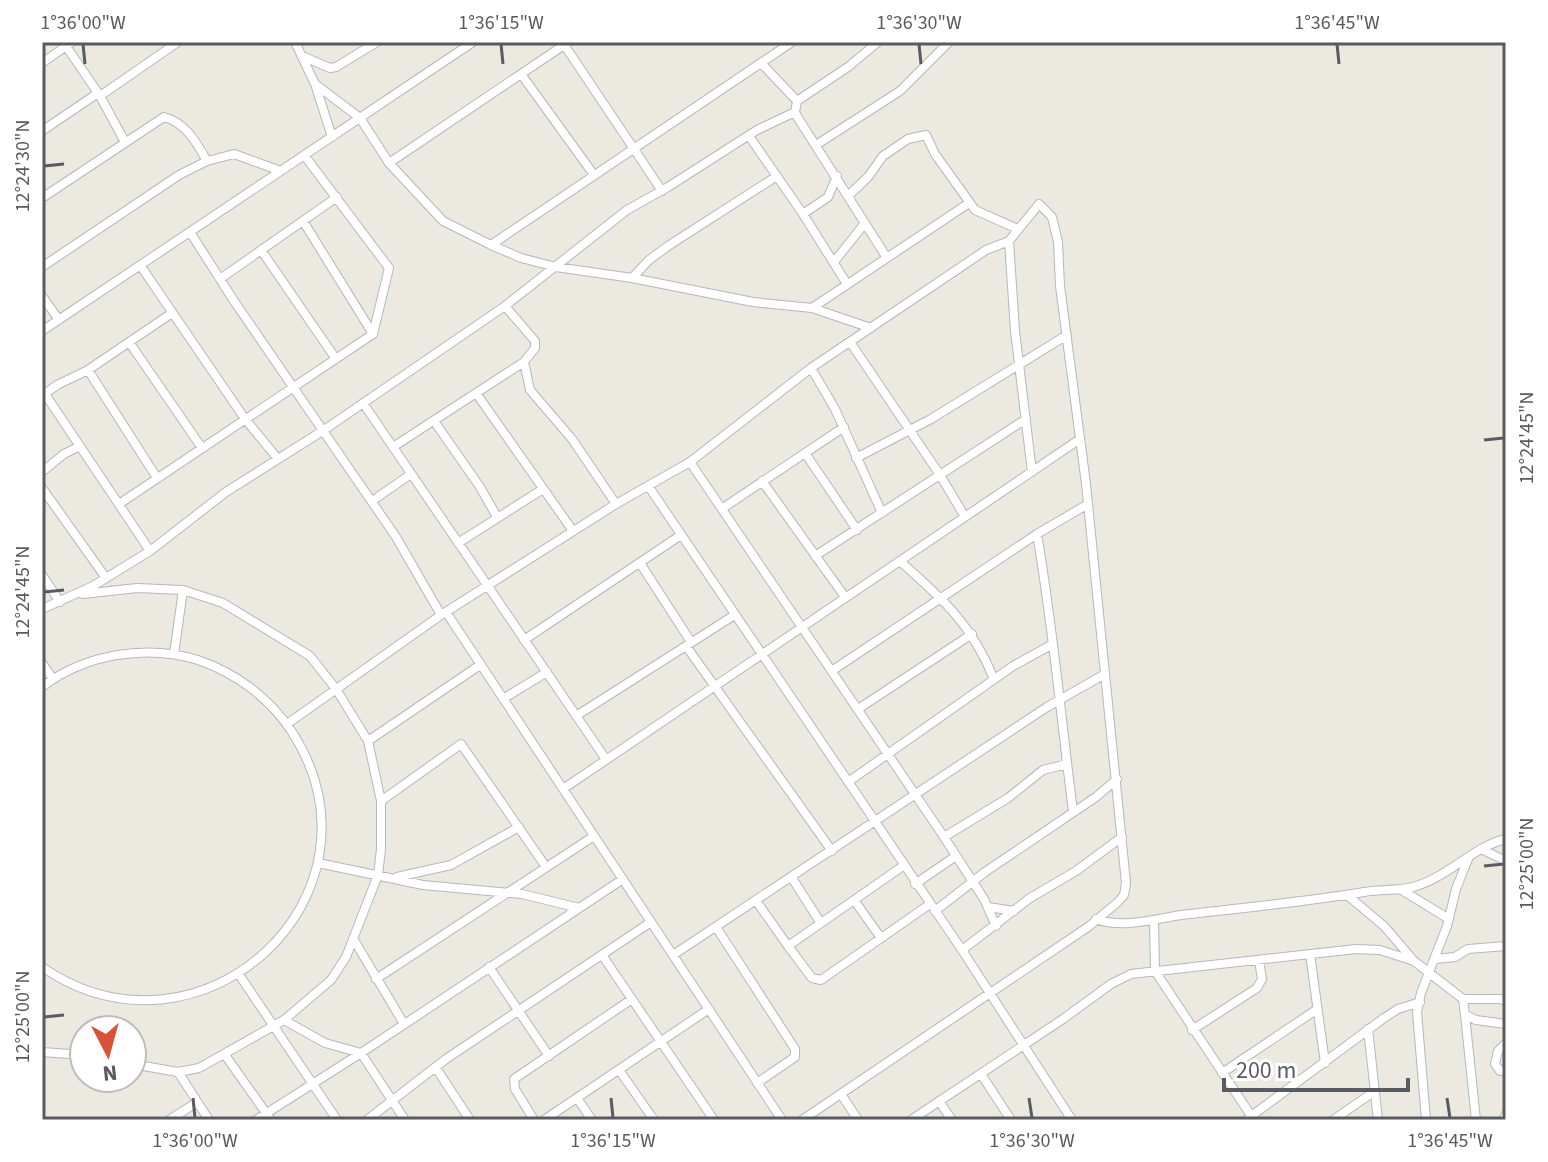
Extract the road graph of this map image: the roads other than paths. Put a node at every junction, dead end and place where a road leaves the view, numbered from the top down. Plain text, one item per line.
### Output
1 (178, 42) edge
2 (295, 42) edge
3 (377, 42) edge
4 (473, 42) edge
5 (792, 42) edge
6 (878, 42) edge
7 (949, 42) edge
8 (69, 44) edge
9 (566, 44) edge
10 (301, 55) junction
11 (42, 63) edge
12 (761, 63) junction
13 (521, 74) junction
14 (315, 84) junction
15 (99, 94) junction
16 (797, 101) junction
17 (795, 112) junction
18 (360, 118) junction
19 (42, 131) edge
20 (749, 136) junction
21 (332, 137) junction
22 (125, 142) junction
23 (816, 145) junction
24 (633, 149) junction
25 (304, 155) junction
26 (207, 161) junction
27 (389, 163) junction
28 (281, 171) junction
29 (594, 175) junction
30 (777, 176) junction
31 (837, 176) junction
32 (662, 191) junction
33 (849, 195) junction
34 (337, 197) junction
35 (42, 198) edge
36 (969, 203) junction
37 (803, 214) junction
38 (303, 221) junction
39 (865, 223) junction
40 (1018, 229) junction
41 (190, 232) junction
42 (1009, 241) junction
43 (491, 245) junction
44 (261, 250) junction
45 (887, 258) junction
46 (834, 262) junction
47 (140, 265) junction
48 (42, 267) edge
49 (556, 267) junction
50 (632, 278) junction
51 (220, 279) junction
52 (847, 284) junction
53 (42, 296) edge
54 (505, 306) junction
55 (812, 308) junction
56 (172, 313) junction
57 (59, 320) junction
58 (871, 328) junction
59 (42, 331) edge
60 (373, 334) junction
61 (1067, 335) junction
62 (129, 342) junction
63 (850, 342) junction
64 (336, 359) junction
65 (524, 362) junction
66 (1019, 365) junction
67 (811, 368) junction
68 (88, 370) junction
69 (291, 387) junction
70 (476, 393) junction
71 (44, 395) edge
72 (363, 403) junction
73 (245, 419) junction
74 (1026, 419) junction
75 (434, 421) junction
76 (844, 427) junction
77 (324, 430) junction
78 (910, 431) junction
79 (1080, 439) junction
80 (80, 446) junction
81 (393, 447) junction
82 (202, 448) junction
83 (805, 453) junction
84 (856, 458) junction
85 (278, 459) junction
86 (690, 462) junction
87 (42, 472) edge
88 (1032, 472) junction
89 (411, 474) junction
90 (940, 475) junction
91 (157, 478) junction
92 (762, 481) junction
93 (649, 487) junction
94 (42, 488) edge
95 (543, 489) junction
96 (372, 501) junction
97 (119, 504) junction
98 (616, 504) junction
99 (1088, 504) junction
100 (723, 508) junction
101 (882, 513) junction
102 (497, 517) junction
103 (965, 517) junction
104 (857, 530) junction
105 (573, 531) junction
106 (1037, 534) junction
107 (681, 535) junction
108 (458, 543) junction
109 (150, 551) junction
110 (815, 556) junction
111 (901, 562) junction
112 (640, 563) junction
113 (42, 575) edge
114 (106, 578) junction
115 (487, 586) junction
116 (183, 590) junction
117 (73, 596) junction
118 (845, 597) junction
119 (941, 598) junction
120 (60, 602) junction
121 (42, 609) edge
122 (444, 614) junction
123 (733, 616) junction
124 (802, 626) junction
125 (972, 634) junction
126 (524, 640) junction
127 (689, 644) junction
128 (1053, 644) junction
129 (174, 654) junction
130 (762, 654) junction
131 (42, 663) edge
132 (480, 665) junction
133 (833, 670) junction
134 (547, 672) junction
135 (1105, 674) junction
136 (53, 679) junction
137 (994, 679) junction
138 (716, 685) junction
139 (42, 687) edge
140 (336, 689) junction
141 (503, 699) junction
142 (1058, 701) junction
143 (858, 709) junction
144 (576, 716) junction
145 (287, 724) junction
146 (368, 741) junction
147 (888, 753) junction
148 (605, 758) junction
149 (1067, 764) junction
150 (1117, 779) junction
151 (848, 782) junction
152 (563, 789) junction
153 (916, 795) junction
154 (381, 801) junction
155 (1073, 811) junction
156 (874, 824) junction
157 (519, 827) junction
158 (594, 836) junction
159 (944, 837) junction
160 (1122, 837) junction
161 (1506, 839) edge
162 (1481, 849) junction
163 (832, 851) junction
164 (956, 856) junction
165 (1468, 859) junction
166 (1506, 861) edge
167 (318, 863) junction
168 (903, 866) junction
169 (546, 867) junction
170 (378, 875) junction
171 (392, 878) junction
172 (792, 878) junction
173 (623, 879) junction
174 (973, 881) junction
175 (915, 884) junction
176 (1400, 889) junction
177 (511, 892) junction
178 (1347, 895) junction
179 (854, 900) junction
180 (757, 902) junction
181 (988, 907) junction
182 (579, 908) junction
183 (933, 908) junction
184 (1014, 911) junction
185 (1096, 919) junction
186 (1449, 919) junction
187 (1154, 920) junction
188 (651, 922) junction
189 (820, 922) junction
190 (996, 926) junction
191 (716, 927) junction
192 (881, 938) junction
193 (354, 940) junction
194 (788, 946) junction
195 (1506, 946) edge
196 (962, 950) junction
197 (1310, 954) junction
198 (602, 955) junction
199 (673, 955) junction
200 (1435, 959) junction
201 (1259, 961) junction
202 (1414, 961) junction
203 (42, 967) edge
204 (489, 967) junction
205 (1155, 971) junction
206 (238, 973) junction
207 (1431, 973) junction
208 (376, 979) junction
209 (990, 993) junction
210 (632, 999) junction
211 (1463, 999) junction
212 (1506, 1001) edge
213 (1420, 1002) junction
214 (709, 1009) junction
215 (1316, 1010) junction
216 (518, 1011) junction
217 (1465, 1015) junction
218 (284, 1020) junction
219 (404, 1024) junction
220 (1506, 1024) edge
221 (273, 1025) junction
222 (1368, 1029) junction
223 (1192, 1030) junction
224 (661, 1042) junction
225 (1506, 1043) edge
226 (1023, 1046) junction
227 (42, 1052) edge
228 (361, 1053) junction
229 (68, 1054) edge
230 (225, 1055) junction
231 (549, 1056) junction
232 (1325, 1063) junction
233 (148, 1067) edge
234 (436, 1068) junction
235 (619, 1070) junction
236 (1506, 1070) edge
237 (178, 1072) junction
238 (1222, 1073) junction
239 (981, 1074) junction
240 (312, 1083) junction
241 (757, 1083) junction
242 (1375, 1091) junction
243 (841, 1094) junction
244 (577, 1098) junction
245 (939, 1101) junction
246 (393, 1102) junction
247 (196, 1103) junction
248 (1506, 1114) edge
249 (269, 1116) edge
250 (709, 1118) edge
251 (1250, 1119) edge
252 (169, 1120) edge
253 (209, 1120) edge
254 (256, 1120) edge
255 (337, 1120) edge
256 (367, 1120) edge
257 (405, 1120) edge
258 (470, 1120) edge
259 (534, 1120) edge
260 (544, 1120) edge
261 (592, 1120) edge
262 (654, 1120) edge
263 (782, 1120) edge
264 (802, 1120) edge
265 (858, 1120) edge
266 (911, 1120) edge
267 (952, 1120) edge
268 (1011, 1120) edge
269 (1072, 1120) edge
270 (1333, 1120) edge
271 (1378, 1120) edge
272 (1426, 1120) edge
273 (1476, 1120) edge
274 (1503, 1120) edge

1 - 15 street
2 - 10 street
3 - 10 street
4 - 18 street
5 - 12 street
6 - 16 street
7 - 23 street
8 - 11 street
8 - 15 street
9 - 13 street
9 - 24 street
10 - 14 street
12 - 16 street
12 - 24 street
13 - 27 street
13 - 29 street
14 - 18 street
14 - 21 street
15 - 19 street
15 - 22 street
16 - 17 street
17 - 20 street
17 - 23 street
18 - 21 street
18 - 27 street
20 - 30 street
20 - 32 street
21 - 25 street
22 - 26 street
22 - 35 street
23 - 31 street
24 - 29 street
24 - 32 street
25 - 28 street
25 - 34 street
26 - 28 street
26 - 48 street
27 - 43 street
28 - 41 street
29 - 43 street
30 - 37 street
30 - 50 street
31 - 33 street
31 - 37 street
32 - 49 street
33 - 36 street
33 - 39 street
34 - 38 street
34 - 60 street
36 - 40 street
36 - 45 street
37 - 46 street
38 - 44 street
38 - 60 street
39 - 45 street
39 - 46 street
40 - 42 street
40 - 61 street
41 - 47 street
41 - 51 street
42 - 58 street
42 - 66 street
43 - 49 street
44 - 51 street
44 - 64 street
45 - 52 street
46 - 52 street
47 - 56 street
47 - 57 street
49 - 50 street
49 - 54 street
50 - 55 street
51 - 69 street
52 - 55 street
53 - 57 street
54 - 65 street
54 - 72 street
55 - 58 street
56 - 62 street
56 - 73 street
57 - 59 street
58 - 63 street
60 - 64 street
61 - 66 street
61 - 79 street
62 - 68 street
62 - 82 street
63 - 67 street
63 - 78 street
64 - 69 street
65 - 70 street
65 - 98 street
66 - 74 street
66 - 78 street
67 - 76 street
67 - 86 street
68 - 71 street
68 - 91 street
69 - 73 street
69 - 77 street
70 - 75 street
70 - 95 street
71 - 80 street
72 - 77 street
72 - 81 street
73 - 82 street
73 - 85 street
74 - 88 street
74 - 90 street
75 - 81 street
75 - 102 street
76 - 83 street
76 - 84 street
77 - 85 street
77 - 96 street
78 - 84 street
78 - 90 street
79 - 88 street
79 - 99 street
80 - 87 street
80 - 97 street
81 - 89 street
82 - 91 street
83 - 92 street
83 - 104 street
84 - 101 street
85 - 109 street
86 - 93 street
86 - 100 street
88 - 103 street
89 - 96 street
89 - 108 street
90 - 101 street
90 - 103 street
91 - 97 street
92 - 100 street
92 - 110 street
93 - 98 street
93 - 107 street
94 - 114 street
95 - 102 street
95 - 105 street
96 - 122 street
97 - 109 street
98 - 105 street
99 - 106 street
99 - 135 street
100 - 124 street
101 - 104 street
102 - 108 street
103 - 111 street
104 - 110 street
105 - 115 street
106 - 119 street
106 - 128 street
107 - 112 street
107 - 123 street
108 - 115 street
109 - 114 street
110 - 118 street
111 - 118 street
111 - 119 street
112 - 126 street
112 - 127 street
113 - 120 street
114 - 117 street
115 - 122 street
115 - 126 street
116 - 117 street
116 - 129 street
116 - 140 street
117 - 120 street
118 - 124 street
119 - 125 street
119 - 133 street
120 - 121 street
122 - 132 street
122 - 140 street
123 - 127 street
123 - 130 street
124 - 130 street
124 - 133 street
125 - 137 street
125 - 143 street
126 - 134 street
127 - 138 street
127 - 144 street
128 - 137 street
128 - 142 street
129 - 136 street
129 - 145 street
130 - 138 street
130 - 151 street
131 - 136 street
132 - 141 street
132 - 146 street
133 - 143 street
134 - 141 street
134 - 144 street
135 - 142 street
135 - 150 street
136 - 139 street
137 - 147 street
138 - 148 street
138 - 163 street
140 - 145 street
140 - 146 street
141 - 152 street
142 - 149 street
142 - 153 street
143 - 147 street
144 - 148 street
145 - 167 street
146 - 154 street
147 - 151 street
147 - 153 street
148 - 152 street
149 - 155 street
149 - 159 street
150 - 155 street
150 - 160 street
151 - 156 street
152 - 158 street
153 - 156 street
153 - 159 street
154 - 157 street
154 - 170 street
155 - 174 street
156 - 163 street
156 - 168 street
157 - 169 street
157 - 171 street
158 - 169 street
158 - 173 street
159 - 164 street
160 - 184 street
160 - 185 street
161 - 162 street
162 - 165 street
162 - 166 street
163 - 172 street
164 - 174 street
164 - 175 street
165 - 176 street
165 - 186 street
167 - 170 street
167 - 206 street
168 - 175 street
168 - 179 street
169 - 177 street
170 - 171 street
170 - 193 street
171 - 177 street
172 - 180 street
172 - 189 street
173 - 182 street
173 - 188 street
174 - 181 street
174 - 183 street
175 - 183 street
176 - 178 street
176 - 186 street
177 - 182 street
177 - 208 street
178 - 187 street
178 - 202 street
179 - 189 street
179 - 192 street
180 - 191 street
180 - 194 street
181 - 184 street
181 - 190 street
182 - 204 street
183 - 192 street
183 - 196 street
184 - 190 street
185 - 187 street
185 - 209 street
186 - 200 street
187 - 205 street
188 - 198 street
188 - 199 street
189 - 194 street
190 - 196 street
191 - 199 street
191 - 241 street
192 - 194 street
193 - 208 street
193 - 218 street
195 - 200 street
196 - 209 street
197 - 201 street
197 - 202 street
197 - 215 street
198 - 210 street
198 - 216 street
199 - 214 street
200 - 207 street
201 - 205 street
201 - 223 street
202 - 207 street
203 - 206 street
204 - 216 street
204 - 219 street
205 - 223 street
205 - 226 street
206 - 221 street
207 - 211 street
207 - 213 street
208 - 219 street
209 - 226 street
209 - 243 street
210 - 224 street
210 - 231 street
211 - 212 street
211 - 217 street
213 - 222 street
213 - 272 street
214 - 224 street
214 - 241 street
215 - 232 street
215 - 238 street
216 - 231 street
216 - 234 street
217 - 220 street
217 - 273 street
218 - 221 street
218 - 228 street
219 - 228 street
221 - 230 street
221 - 240 street
222 - 232 street
222 - 242 street
223 - 238 street
224 - 235 street
224 - 250 street
225 - 236 street
226 - 239 street
226 - 269 street
227 - 229 street
228 - 240 street
228 - 246 street
230 - 237 street
230 - 249 street
231 - 259 street
232 - 251 street
233 - 237 street
234 - 246 street
234 - 258 street
235 - 244 street
235 - 262 street
237 - 247 street
238 - 251 street
239 - 245 street
239 - 268 street
240 - 249 street
240 - 255 street
241 - 263 street
242 - 270 street
242 - 271 street
243 - 264 street
243 - 265 street
244 - 260 street
244 - 261 street
245 - 266 street
245 - 267 street
246 - 256 street
246 - 257 street
247 - 252 street
247 - 253 street
248 - 274 street
249 - 254 street

